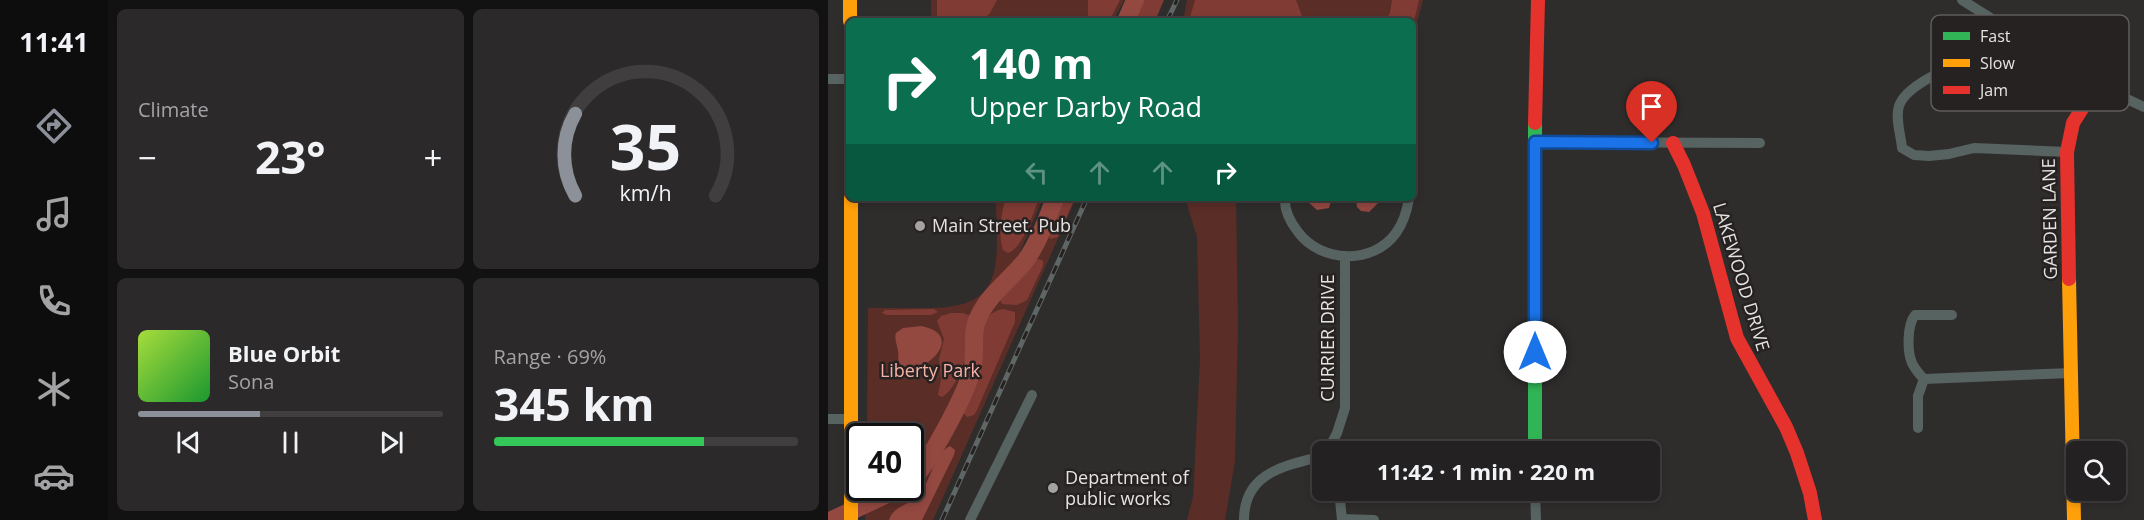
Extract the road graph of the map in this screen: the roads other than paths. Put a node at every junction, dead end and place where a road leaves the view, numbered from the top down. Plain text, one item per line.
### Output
1 (850, 0) edge
2 (1538, 0) edge
3 (1962, 0) edge
4 (1985, 15) edge
5 (850, 18) edge
6 (1931, 78) edge
7 (828, 79) edge
8 (846, 79) edge
9 (2129, 100) edge
10 (2144, 107) edge
11 (2081, 111) edge
12 (1535, 142) junction
13 (1673, 143) junction
14 (1760, 143) dead end
15 (2067, 152) junction
16 (850, 201) edge
17 (1286, 201) edge
18 (1409, 201) edge
19 (1345, 256) junction
20 (1952, 315) dead end
21 (2071, 373) junction
22 (1924, 379) junction
23 (1032, 395) dead end
24 (828, 419) edge
25 (852, 419) junction
26 (1918, 428) dead end
27 (1333, 441) edge
28 (1535, 441) edge
29 (1312, 459) edge
30 (1340, 501) edge
31 (1535, 501) edge
32 (851, 520) edge
33 (970, 520) edge
34 (1244, 520) edge
35 (1342, 520) edge
36 (1374, 520) edge
37 (1536, 520) edge
38 (1815, 520) edge
39 (2074, 520) edge

1 - 5 street
2 - 12 street
3 - 4 street
6 - 15 street
7 - 8 street
9 - 10 street
11 - 15 street, GARDEN LANE
12 - 13 street
12 - 28 street
13 - 14 street
13 - 38 street, LAKEWOOD DRIVE
15 - 21 street, GARDEN LANE
16 - 25 street
17 - 19 street, CURRIER DRIVE
18 - 19 street, CURRIER DRIVE
19 - 27 street, CURRIER DRIVE
20 - 22 street
21 - 22 street
21 - 39 street, GARDEN LANE
22 - 26 street
23 - 33 street
24 - 25 street
25 - 32 street
29 - 34 street
30 - 35 street
31 - 37 street
35 - 36 street

